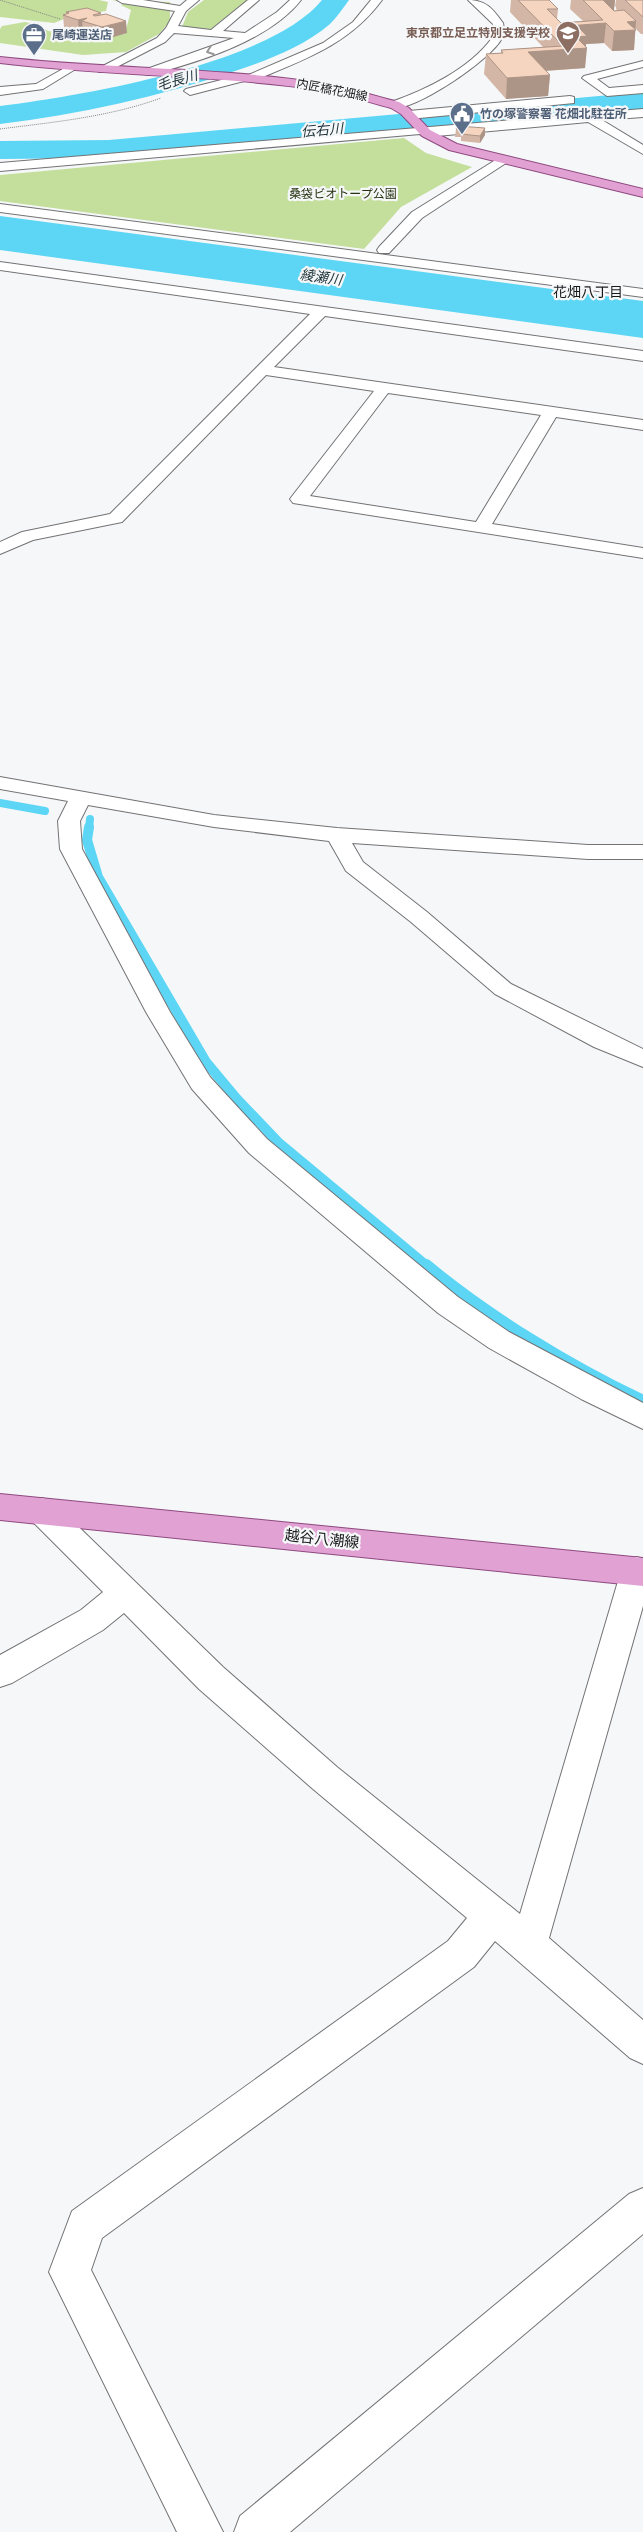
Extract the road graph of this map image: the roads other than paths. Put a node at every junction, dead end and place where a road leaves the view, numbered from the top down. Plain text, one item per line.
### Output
1 (122, 0) edge
2 (194, 0) edge
3 (254, 0) edge
4 (296, 0) edge
5 (377, 0) edge
6 (473, 0) edge
7 (182, 9) junction
8 (172, 29) junction
9 (214, 33) junction
10 (246, 37) junction
11 (0, 60) edge
12 (643, 64) edge
13 (70, 68) junction
14 (103, 70) junction
15 (153, 72) junction
16 (241, 78) junction
17 (643, 89) edge
18 (0, 91) edge
19 (190, 91) road end
20 (570, 100) dead end
21 (394, 105) junction
22 (643, 113) edge
23 (409, 115) junction
24 (590, 118) junction
25 (423, 130) junction
26 (643, 150) edge
27 (502, 160) junction
28 (0, 167) edge
29 (641, 191) edge
30 (0, 208) edge
31 (0, 266) edge
32 (643, 284) edge
33 (643, 293) edge
34 (321, 311) junction
35 (643, 356) edge
36 (264, 370) junction
37 (384, 388) junction
38 (551, 412) junction
39 (643, 425) edge
40 (481, 528) junction
41 (0, 549) edge
42 (643, 554) edge
43 (0, 783) edge
44 (80, 798) junction
45 (337, 835) junction
46 (643, 852) edge
47 (643, 1059) edge
48 (643, 1417) edge
49 (0, 1507) edge
50 (42, 1512) junction
51 (640, 1571) edge
52 (125, 1594) junction
53 (0, 1672) edge
54 (493, 1915) junction
55 (528, 1945) junction
56 (643, 2045) edge
57 (643, 2208) edge
58 (201, 2532) edge
59 (256, 2532) edge

1 - 7 street
2 - 7 street
3 - 9 street
4 - 10 street
5 - 16 street
6 - 21 street
7 - 8 street
8 - 9 street
8 - 14 street
9 - 10 street
10 -> 15 street
11 - 13 main road, 内匠橋花畑線
12 - 17 street
13 - 14 main road, 内匠橋花畑線
13 - 18 street
14 - 15 main road, 内匠橋花畑線
15 - 16 main road, 内匠橋花畑線
16 - 19 street
16 - 21 main road, 内匠橋花畑線
20 - 23 street
21 - 23 main road, 内匠橋花畑線
22 - 24 street
23 - 25 main road, 内匠橋花畑線
24 - 25 street
24 - 26 street
25 - 27 main road, 内匠橋花畑線
25 - 28 street
27 - 29 main road, 内匠橋花畑線
27 - 32 street
30 - 33 street
31 - 34 street
34 - 35 street
34 - 36 street
36 - 37 street
36 - 41 street
37 - 38 street
37 - 40 street
38 - 39 street
38 - 40 street
40 - 42 street
43 - 44 street
44 - 45 street
44 - 48 street
45 - 46 street
45 - 47 street
49 - 50 main road, 越谷八潮線
50 - 51 main road, 越谷八潮線
50 - 52 street
51 - 55 street
52 - 53 street
52 - 54 street
54 - 55 street
54 - 58 street
55 - 56 street
57 - 59 street

